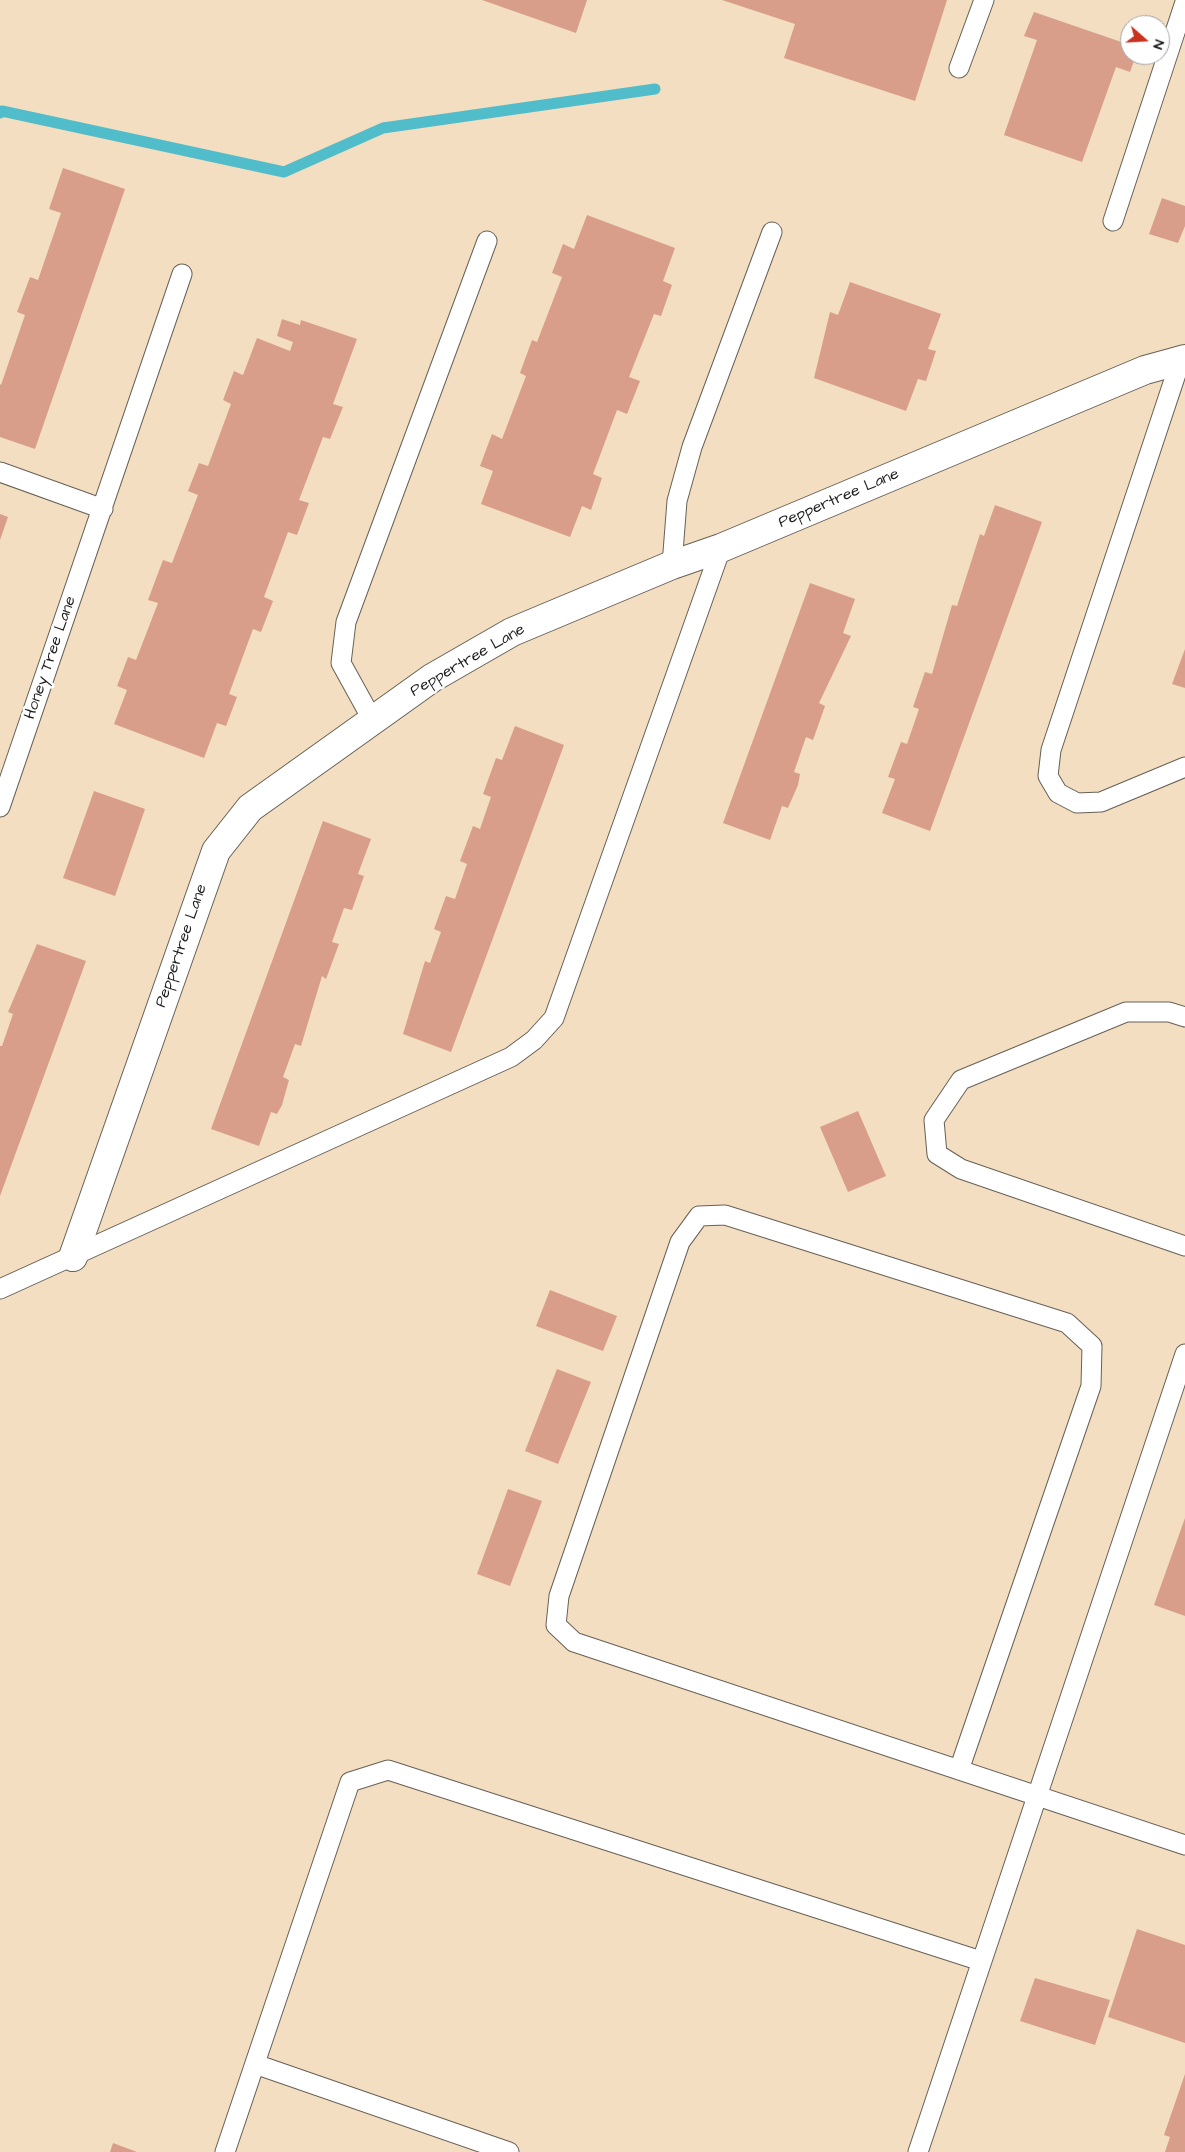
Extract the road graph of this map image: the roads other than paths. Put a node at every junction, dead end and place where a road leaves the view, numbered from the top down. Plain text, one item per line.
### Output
1 (984, 0) edge
2 (1185, 1) edge
3 (959, 68) dead end
4 (1113, 221) dead end
5 (772, 232) dead end
6 (487, 240) dead end
7 (182, 274) dead end
8 (1183, 359) edge
9 (0, 472) edge
10 (102, 510) junction
11 (721, 548) junction
12 (672, 565) junction
13 (373, 721) junction
14 (1185, 767) edge
15 (0, 807) edge
16 (1185, 1017) edge
17 (1185, 1246) edge
18 (73, 1257) junction
19 (0, 1289) edge
20 (1185, 1354) edge
21 (958, 1770) junction
22 (1036, 1796) junction
23 (1185, 1845) edge
24 (981, 1961) junction
25 (255, 2064) junction
26 (225, 2152) edge
27 (509, 2152) edge
28 (918, 2152) edge

1 - 3 lane
2 - 4 lane
5 - 12 lane
6 - 13 lane
7 - 10 lane, Honey Tree Lane
8 - 11 street, Peppertree Lane
8 - 14 lane
9 - 10 lane
10 - 15 lane, Honey Tree Lane
11 - 12 street, Peppertree Lane
11 - 18 lane
12 - 13 street, Peppertree Lane
13 - 18 street, Peppertree Lane
16 - 17 lane
18 - 19 lane
20 - 22 lane
21 - 21 lane
21 - 22 lane
22 - 23 lane
22 - 24 lane
24 - 25 lane
24 - 28 lane
25 - 26 lane
25 - 27 lane

